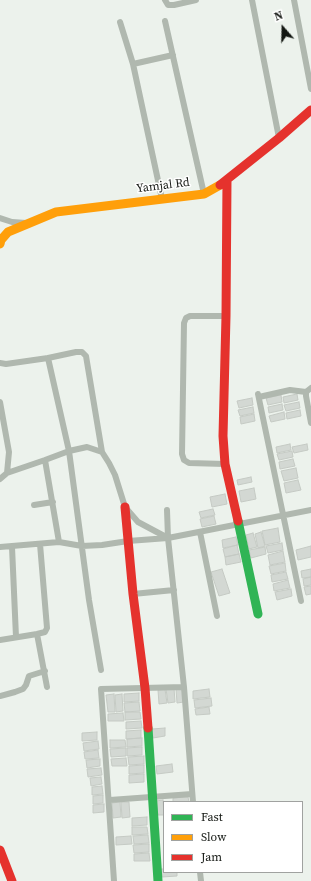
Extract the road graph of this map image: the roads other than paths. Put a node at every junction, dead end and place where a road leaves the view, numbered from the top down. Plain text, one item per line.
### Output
1 (165, 0) edge
2 (196, 0) edge
3 (252, 0) edge
4 (294, 0) edge
5 (166, 21) dead end
6 (120, 22) dead end
7 (172, 55) junction
8 (133, 64) junction
9 (311, 89) edge
10 (311, 110) edge
11 (280, 138) junction
12 (227, 180) junction
13 (204, 194) junction
14 (162, 199) junction
15 (0, 218) edge
16 (28, 223) junction
17 (0, 244) edge
18 (226, 316) junction
19 (48, 358) junction
20 (0, 363) edge
21 (311, 388) edge
22 (306, 392) junction
23 (0, 402) edge
24 (311, 424) edge
25 (69, 451) junction
26 (102, 452) junction
27 (45, 460) junction
28 (225, 464) junction
29 (7, 473) junction
30 (0, 479) edge
31 (53, 502) junction
32 (34, 505) dead end
33 (125, 507) junction
34 (167, 510) dead end
35 (311, 510) edge
36 (283, 516) junction
37 (238, 524) junction
38 (200, 532) junction
39 (168, 538) junction
40 (128, 541) junction
41 (59, 542) junction
42 (40, 544) junction
43 (82, 546) junction
44 (0, 547) edge
45 (12, 547) junction
46 (174, 590) junction
47 (134, 594) junction
48 (300, 600) dead end
49 (258, 614) dead end
50 (218, 616) dead end
51 (37, 634) junction
52 (16, 637) junction
53 (0, 640) edge
54 (101, 670) dead end
55 (45, 671) junction
56 (47, 687) dead end
57 (184, 687) junction
58 (145, 688) junction
59 (0, 696) edge
60 (192, 794) junction
61 (154, 798) junction
62 (110, 800) junction
63 (193, 801) edge
64 (0, 850) edge
65 (12, 881) edge
66 (114, 881) edge
67 (158, 881) edge

1 - 2 street
3 - 11 street
4 - 9 street
5 - 7 street
6 - 8 street
7 - 8 street
7 - 13 street
8 - 14 street
10 - 11 street, Yamjal Rd
11 - 12 street, Yamjal Rd
12 - 13 street, Yamjal Rd
12 - 18 street
13 - 14 street, Yamjal Rd
14 - 16 street, Yamjal Rd
15 - 16 street
16 - 17 street, Yamjal Rd
18 - 28 street
18 - 28 street
19 - 20 street
19 - 25 street
19 - 26 street
21 - 22 street
22 - 24 street
22 - 36 street
23 - 29 street
25 - 26 street
25 - 27 street
25 - 43 street
26 - 33 street
27 - 29 street
27 - 31 street
28 - 37 street
29 - 30 street
31 - 32 street
31 - 41 street
33 - 39 street
33 - 40 street
34 - 39 street
35 - 36 street
36 - 37 street
36 - 48 street
37 - 38 street
37 - 49 street
38 - 39 street
38 - 50 street
39 - 40 street
39 - 46 street
40 - 43 street
40 - 47 street
41 - 42 street
41 - 43 street
42 - 45 street
42 - 51 street
43 - 54 street
44 - 45 street
45 - 52 street
46 - 47 street
46 - 57 street
47 - 58 street
51 - 52 street
51 - 55 street
52 - 53 street
55 - 56 street
55 - 59 street
57 - 58 street
57 - 60 street
58 - 61 street
58 - 62 street
60 - 61 street
60 - 63 street
61 - 62 street
61 - 67 street
62 - 66 street
64 - 65 street

